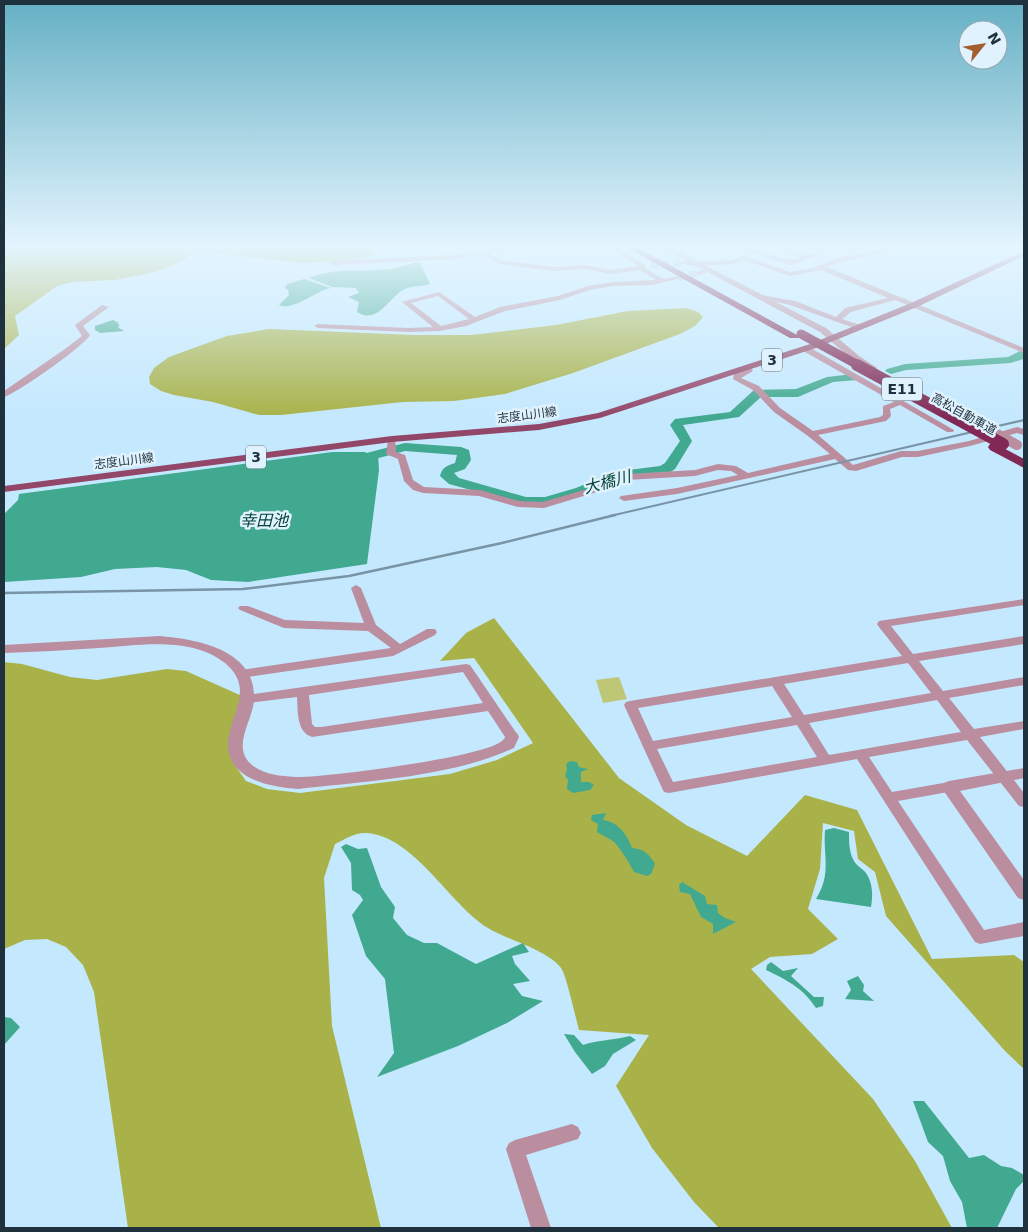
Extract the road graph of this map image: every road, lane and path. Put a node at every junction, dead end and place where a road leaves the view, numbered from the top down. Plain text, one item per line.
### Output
1 (407, 302) edge
2 (450, 302) edge
3 (537, 302) edge
4 (736, 302) edge
5 (739, 302) edge
6 (770, 302) edge
7 (789, 302) edge
8 (876, 302) edge
9 (908, 302) edge
10 (919, 302) edge
11 (914, 305) junction
12 (105, 307) dead end
13 (474, 320) junction
14 (837, 320) junction
15 (318, 326) dead end
16 (857, 327) junction
17 (440, 329) junction
18 (798, 335) junction
19 (834, 338) junction
20 (806, 349) junction
21 (1024, 352) edge
22 (746, 368) junction
23 (4, 395) edge
24 (901, 402) junction
25 (950, 430) dead end
26 (1024, 432) edge
27 (811, 434) junction
28 (392, 439) junction
29 (998, 446) junction
30 (1021, 447) edge
31 (835, 456) junction
32 (1024, 456) edge
33 (1024, 464) edge
34 (747, 476) junction
35 (4, 488) edge
36 (624, 498) dead end
37 (356, 588) dead end
38 (1024, 602) edge
39 (244, 608) dead end
40 (371, 627) junction
41 (431, 632) dead end
42 (1024, 640) edge
43 (400, 649) junction
44 (4, 650) edge
45 (909, 658) junction
46 (241, 674) junction
47 (775, 680) junction
48 (1024, 681) edge
49 (303, 692) junction
50 (939, 696) junction
51 (247, 699) junction
52 (491, 706) junction
53 (801, 719) junction
54 (1024, 725) edge
55 (971, 734) junction
56 (512, 737) joint
57 (650, 746) junction
58 (860, 754) junction
59 (826, 760) junction
60 (1024, 773) edge
61 (1004, 777) junction
62 (949, 787) junction
63 (889, 798) junction
64 (1024, 802) edge
65 (1024, 893) edge
66 (1024, 929) edge
67 (572, 1133) dead end
68 (540, 1228) edge

1 - 17 street
2 - 13 street
3 - 13 street
4 - 18 highway, 高松自動車道 / E11
5 - 18 highway, 高松自動車道 / E11
6 - 19 street
7 - 14 street
8 - 14 street
9 - 11 street
10 - 11 main road, 志度山川線 / 3
11 - 16 main road, 志度山川線 / 3
11 - 21 street
12 - 23 street
13 - 17 street
14 - 16 street
15 - 17 street
16 - 19 main road, 志度山川線 / 3
18 - 29 highway, 高松自動車道 / E11
19 - 20 main road, 志度山川線 / 3
19 - 30 street, bridge
20 - 22 main road, 志度山川線 / 3
20 - 24 street
22 - 27 street
22 - 28 main road, 志度山川線 / 3
24 - 25 street
24 - 27 street
26 - 31 street
27 - 31 street
28 - 34 street
28 - 35 main road, 志度山川線 / 3
29 - 32 highway, 高松自動車道 / E11
29 - 33 highway, 高松自動車道 / E11
31 - 34 street
34 - 36 street
37 - 40 street
38 - 45 street
39 - 40 street
40 - 43 street
41 - 43 street
42 - 45 street
43 - 46 street
44 - 46 street
45 - 47 street
45 - 50 street
46 - 51 street
47 - 53 street
47 - 57 street
48 - 50 street
49 - 51 street
49 - 52 street
49 - 52 street
50 - 53 street
50 - 55 street
51 - 56 street
52 - 56 street
53 - 57 street
53 - 59 street
54 - 55 street
55 - 58 street
55 - 61 street
57 - 59 street
58 - 59 street
58 - 63 street
60 - 61 street
61 - 62 street
61 - 64 street
62 - 63 street
62 - 65 street
63 - 66 street
67 - 68 street

